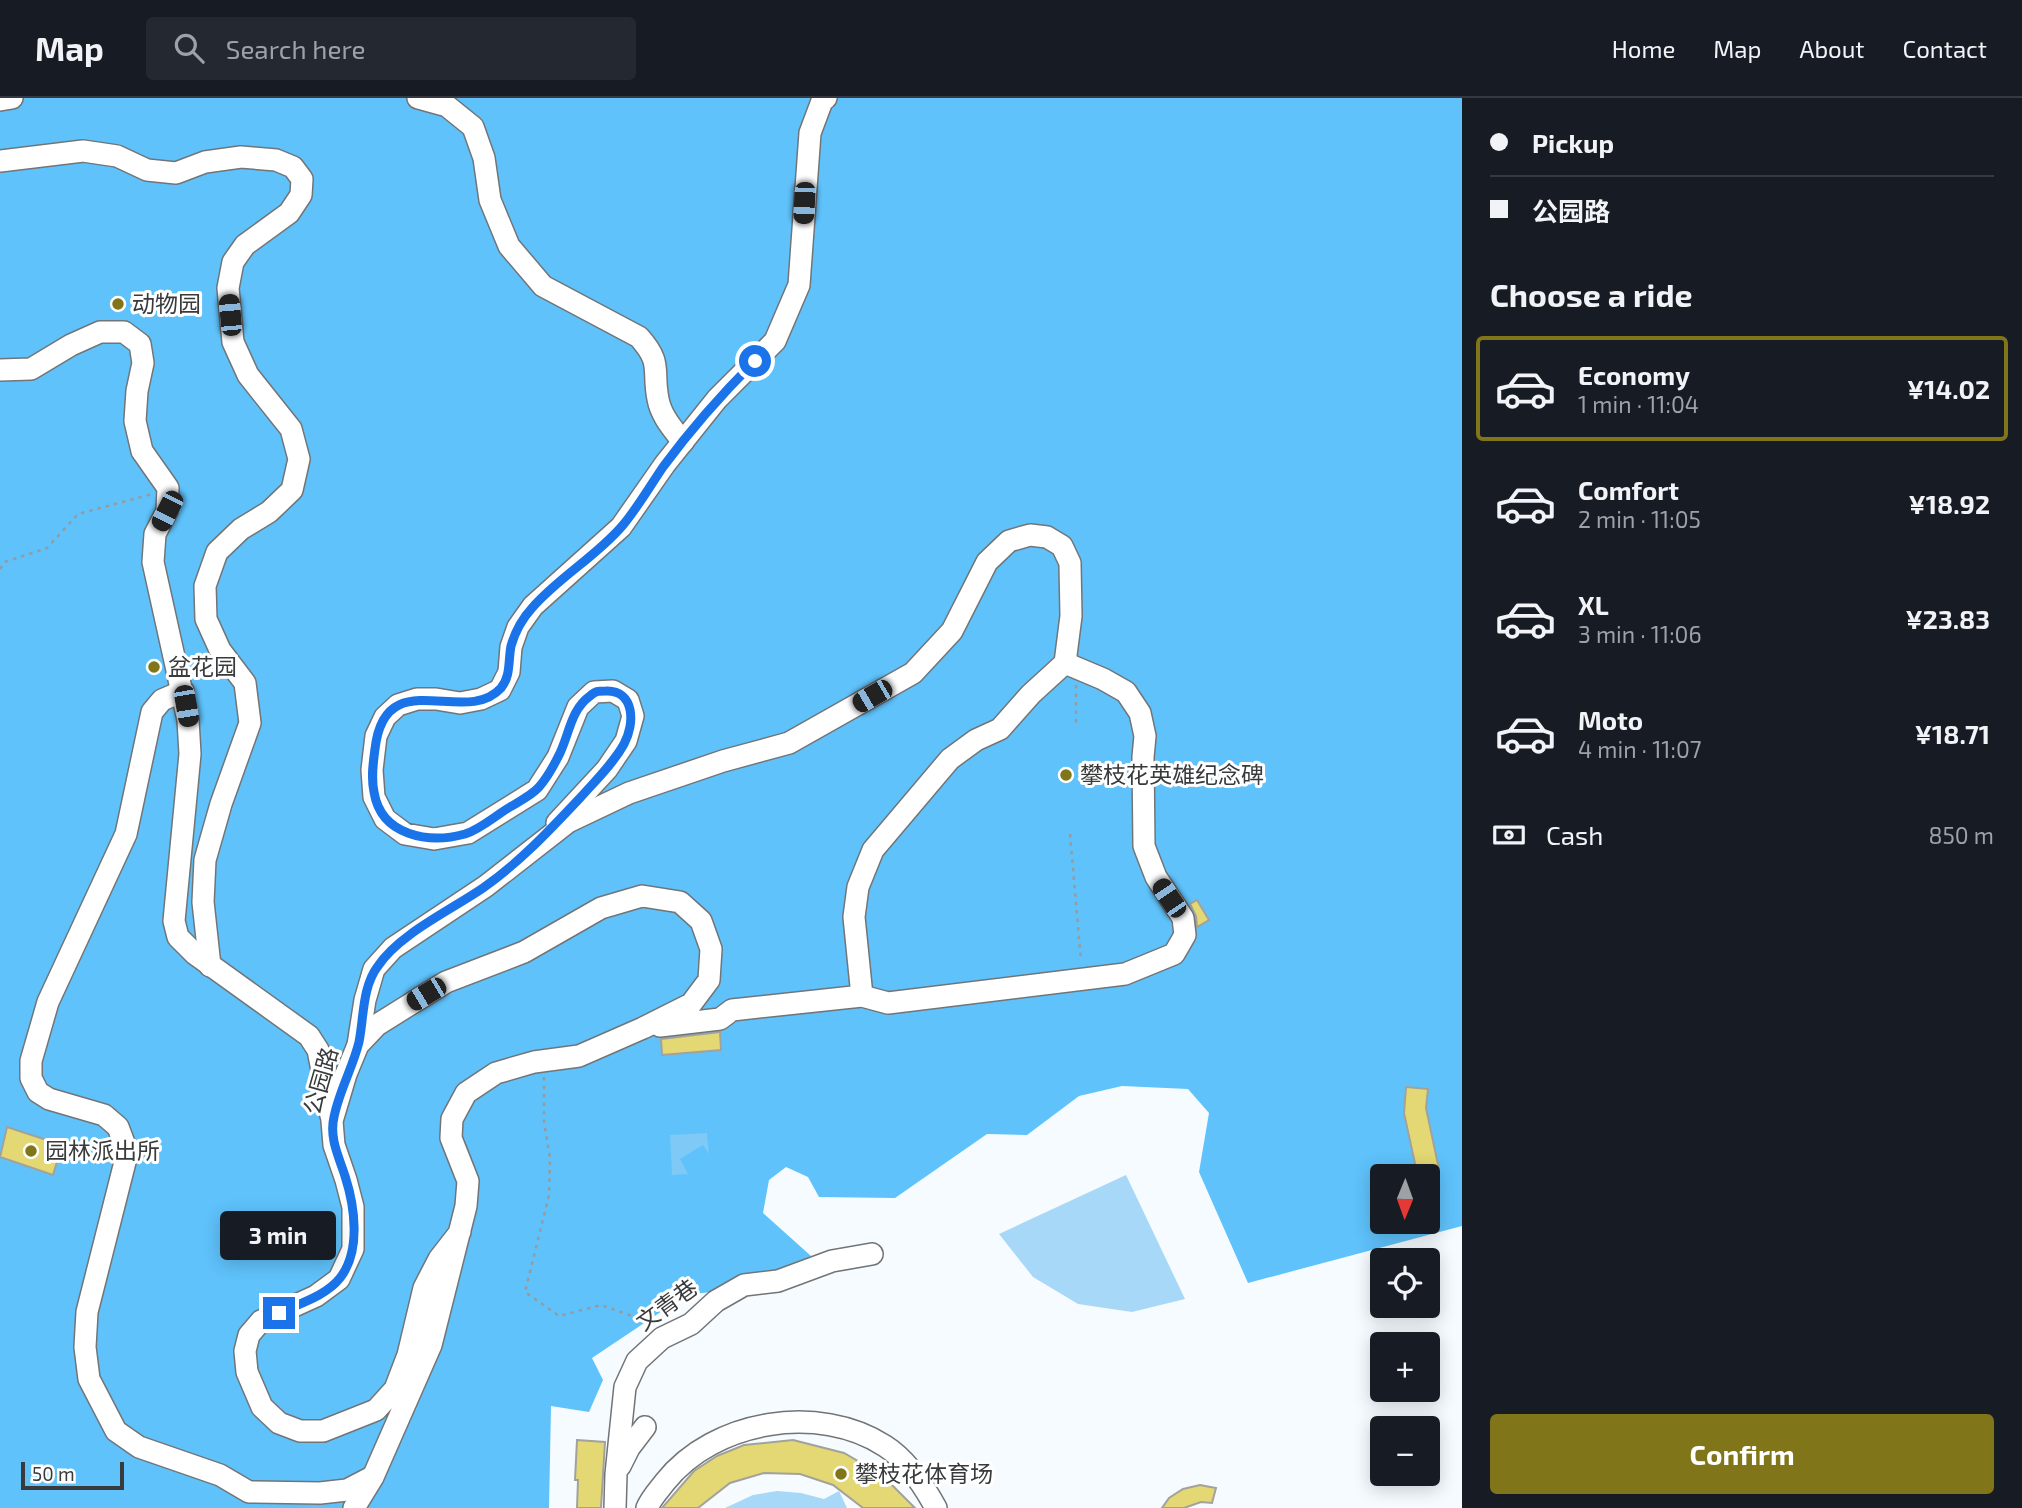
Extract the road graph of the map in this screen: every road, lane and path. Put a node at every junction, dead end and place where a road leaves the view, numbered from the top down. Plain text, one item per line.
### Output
1 (12, 98) edge
2 (418, 98) edge
3 (826, 98) edge
4 (0, 100) edge
5 (0, 161) edge
6 (0, 370) edge
7 (683, 442) junction
8 (168, 488) junction
9 (0, 569) edge
10 (1070, 666) junction
11 (183, 691) junction
12 (1076, 727) dead end
13 (1070, 834) dead end
14 (530, 853) junction
15 (210, 966) junction
16 (1082, 978) junction
17 (709, 980) junction
18 (862, 996) junction
19 (732, 1010) junction
20 (643, 1028) junction
21 (318, 1050) junction
22 (356, 1050) junction
23 (544, 1061) junction
24 (332, 1121) junction
25 (460, 1232) junction
26 (872, 1254) dead end
27 (674, 1332) junction
28 (645, 1427) dead end
29 (616, 1474) junction
30 (373, 1477) junction
31 (250, 1500) edge
32 (320, 1500) edge
33 (354, 1508) edge
34 (615, 1508) edge
35 (647, 1508) edge
36 (936, 1508) edge

1 - 4 street
2 - 7 street
3 - 7 street
5 - 15 street
6 - 8 street
7 - 14 street
8 - 9 path
8 - 11 street
10 - 12 path
10 - 14 street
10 - 16 street
10 - 18 street
11 - 15 street
11 - 31 street
13 - 16 path
14 - 22 street
15 - 21 street
16 - 18 street
17 - 19 street
17 - 20 street, 公园路
17 - 22 street, 公园路
18 - 19 street
19 - 20 street
20 - 23 street, 公园路
21 - 22 street
21 - 24 street
22 - 24 street, 公园路
23 - 25 street, 公园路
23 - 27 path
24 - 25 street, 公园路
25 - 30 street, 公园路
26 - 27 street, 文青巷
27 - 29 street, 文青巷
28 - 29 street
29 - 34 street, 文青巷
30 - 32 street
30 - 33 street, 公园路
31 - 32 street
35 - 36 street

